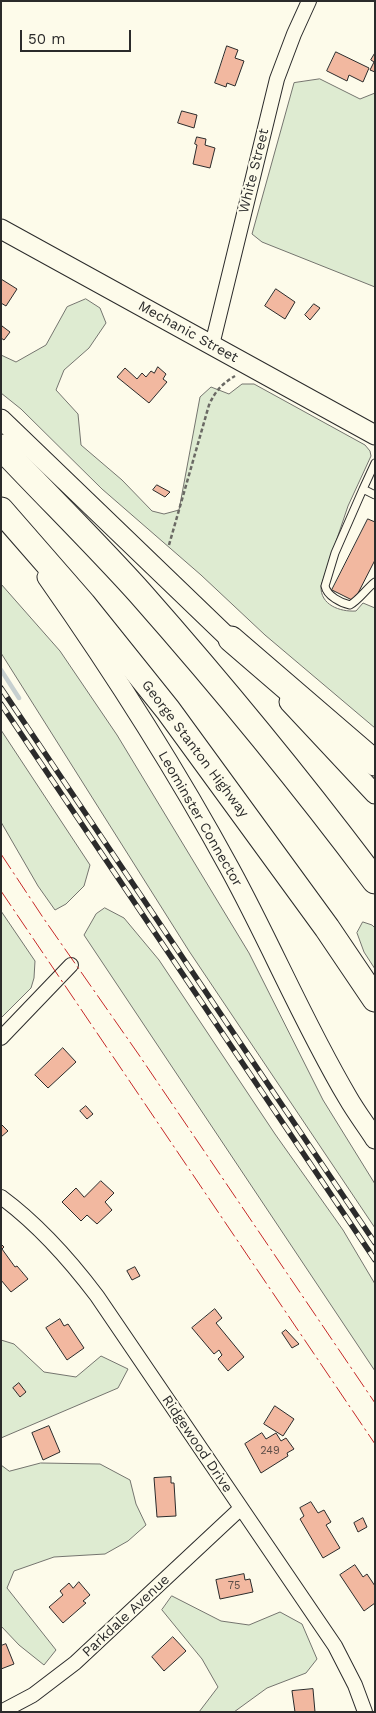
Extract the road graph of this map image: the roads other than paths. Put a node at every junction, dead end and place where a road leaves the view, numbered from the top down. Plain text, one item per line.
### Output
1 (309, 1) edge
2 (1, 230) edge
3 (212, 345) junction
4 (1, 419) edge
5 (375, 435) edge
6 (1, 447) edge
7 (375, 463) edge
8 (363, 489) junction
9 (375, 495) edge
10 (1, 512) edge
11 (375, 582) edge
12 (231, 639) junction
13 (375, 763) edge
14 (375, 794) edge
15 (375, 881) edge
16 (71, 965) dead end
17 (375, 999) edge
18 (1, 1038) edge
19 (375, 1139) edge
20 (1, 1197) edge
21 (241, 1508) junction
22 (1, 1712) edge
23 (365, 1712) edge

1 - 3 street, White Street
2 - 3 main road, Mechanic Street
3 - 5 main road, Mechanic Street
4 - 12 main road
6 - 15 highway
7 - 8 lane
8 - 9 lane
8 - 11 lane
10 - 17 highway, George Stanton Highway
10 - 19 main road, Leominster Connector
12 - 13 highway
12 - 14 main road
16 - 18 street
20 - 21 street, Ridgewood Drive
21 - 22 street, Parkdale Avenue
21 - 23 street, Ridgewood Drive

